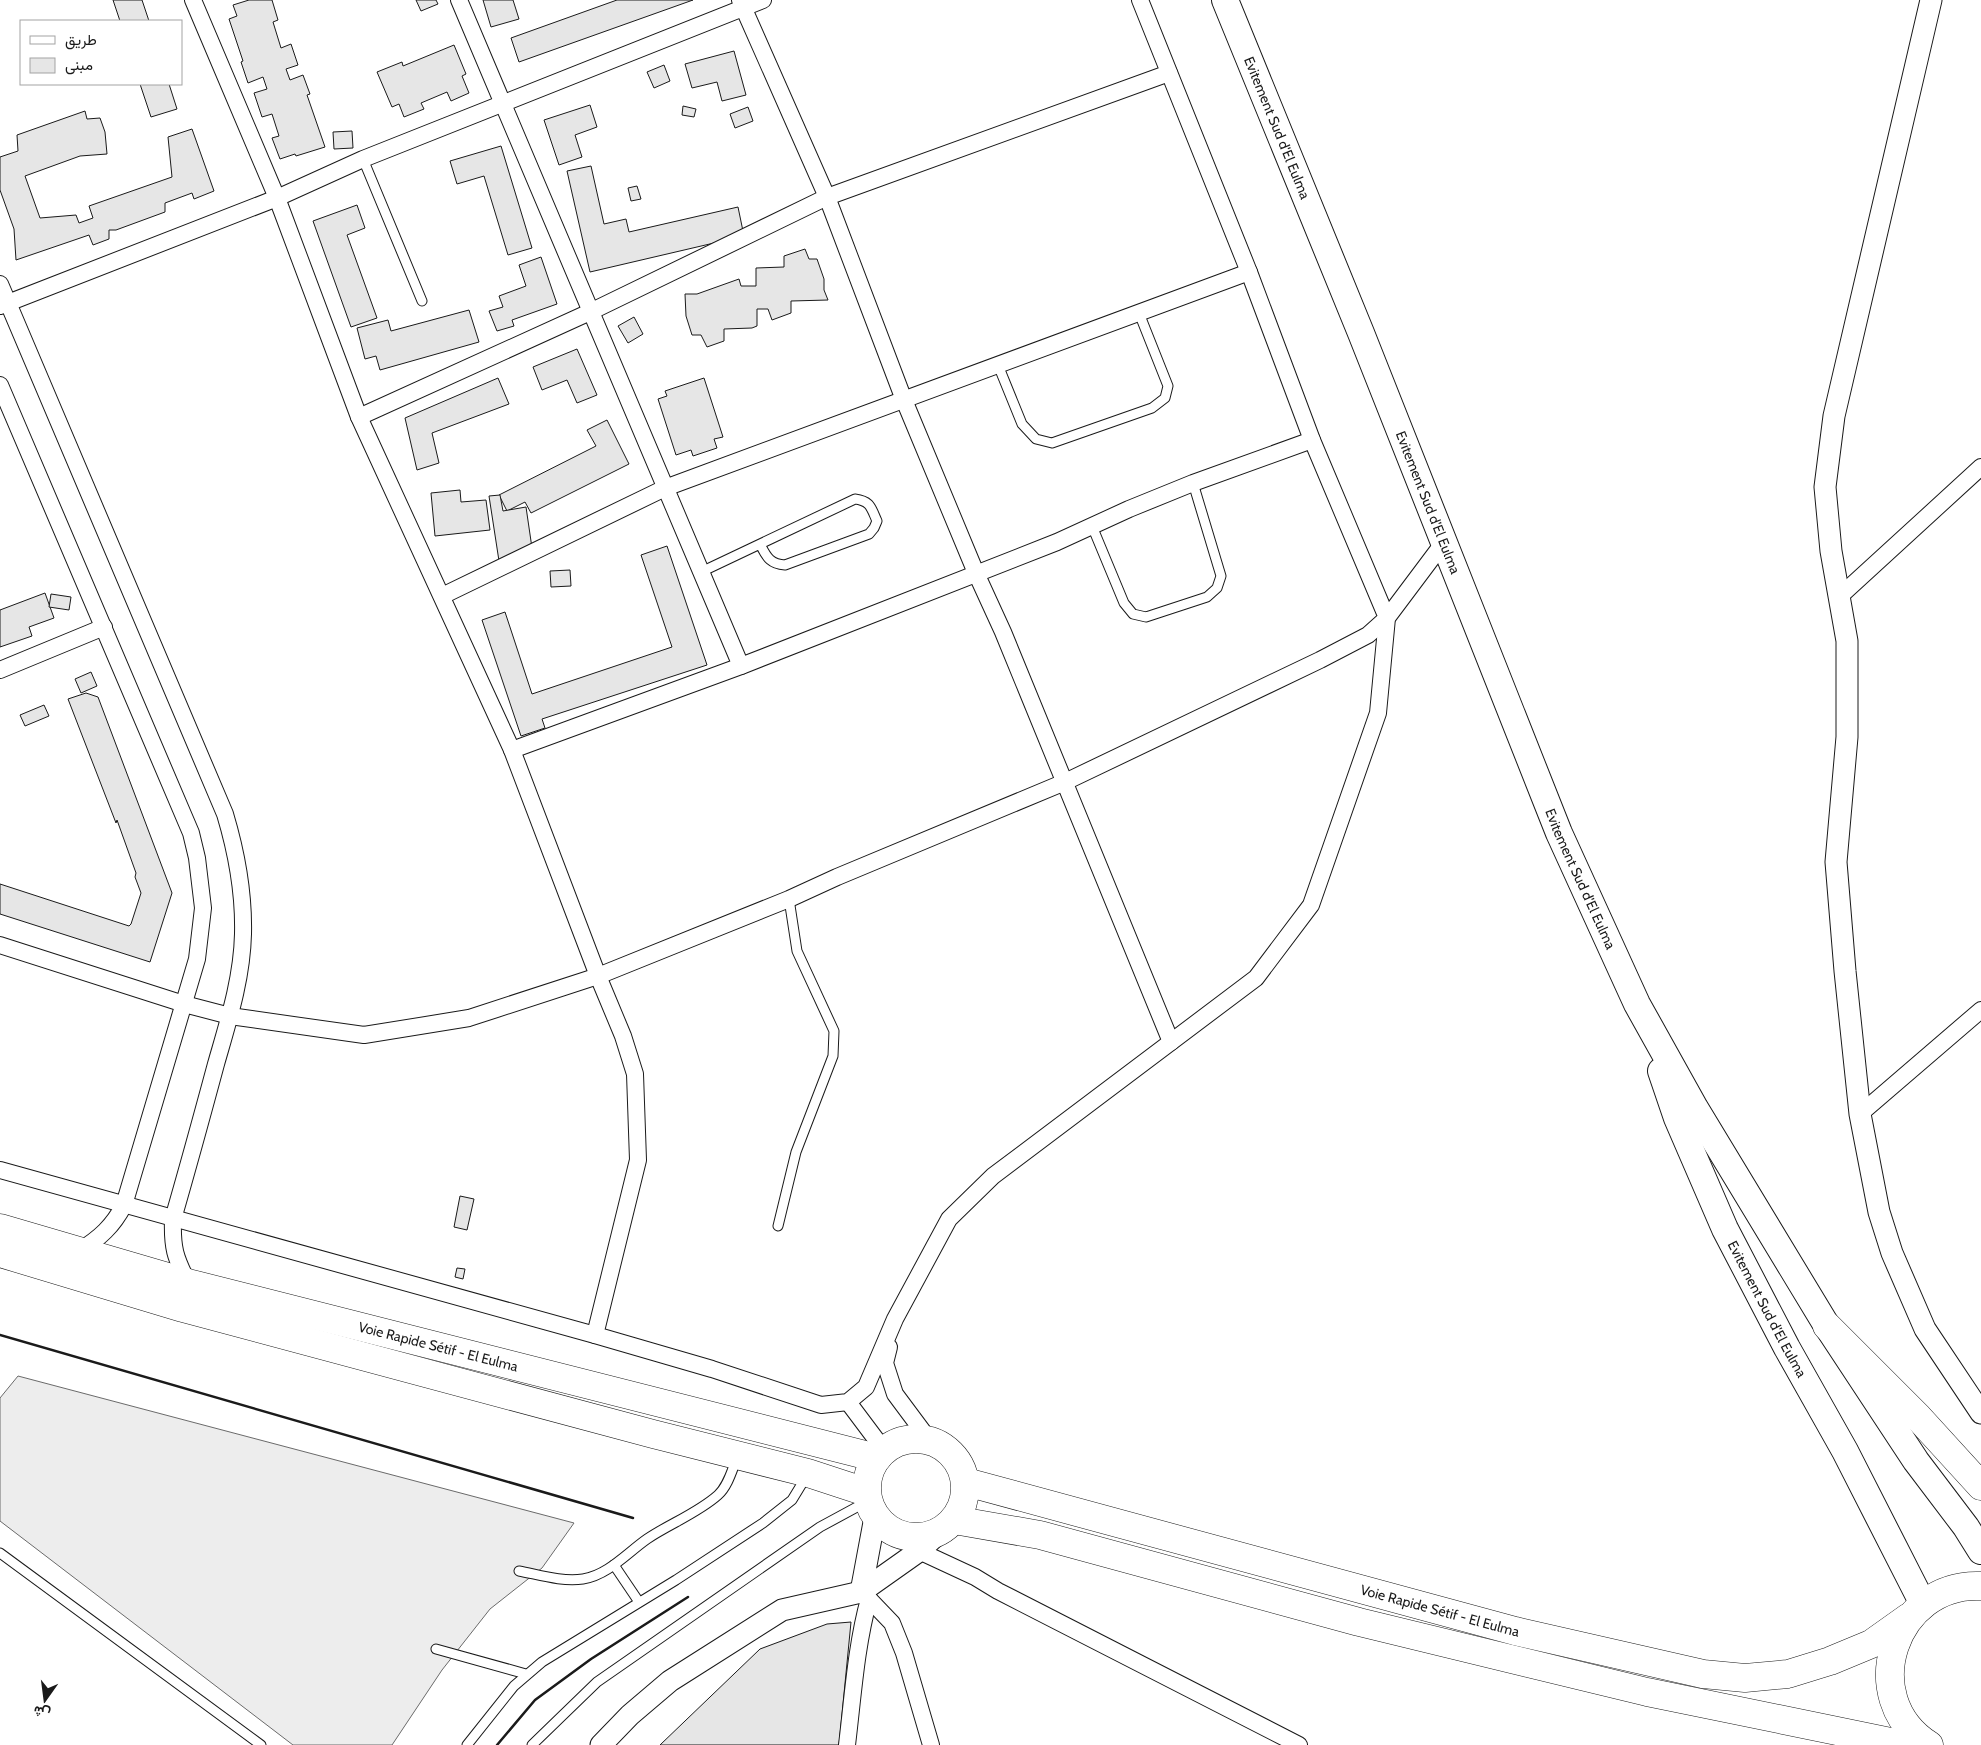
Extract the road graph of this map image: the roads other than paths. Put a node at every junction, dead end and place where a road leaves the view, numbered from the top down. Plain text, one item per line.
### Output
1 (193, 0) edge
2 (459, 0) edge
3 (763, 0) edge
4 (1140, 0) edge
5 (1225, 0) edge
6 (1931, 0) edge
7 (742, 4) edge
8 (1169, 73) junction
9 (503, 104) junction
10 (363, 159) junction
11 (827, 196) junction
12 (277, 198) junction
13 (1249, 272) junction
14 (0, 284) edge
15 (422, 301) dead end
16 (4, 305) edge
17 (590, 312) junction
18 (1139, 313) junction
19 (998, 365) junction
20 (0, 385) edge
21 (904, 400) junction
22 (359, 417) junction
23 (1312, 440) junction
24 (1981, 467) edge
25 (1193, 483) junction
26 (666, 488) junction
27 (1092, 526) junction
28 (1444, 542) junction
29 (761, 546) junction
30 (701, 572) junction
31 (976, 573) junction
32 (442, 596) junction
33 (1839, 597) junction
34 (1386, 618) junction
35 (104, 627) junction
36 (741, 666) junction
37 (0, 670) edge
38 (512, 750) junction
39 (1065, 782) junction
40 (789, 899) junction
41 (0, 945) edge
42 (598, 976) junction
43 (184, 1004) junction
44 (1637, 1004) junction
45 (1981, 1010) edge
46 (230, 1016) junction
47 (1171, 1042) junction
48 (1860, 1114) junction
49 (0, 1170) edge
50 (124, 1205) junction
51 (173, 1219) junction
52 (778, 1226) dead end
53 (0, 1228) edge
54 (79, 1251) junction
55 (0, 1253) edge
56 (188, 1283) junction
57 (895, 1319) junction
58 (1827, 1326) junction
59 (595, 1336) junction
60 (848, 1402) junction
61 (1981, 1413) edge
62 (930, 1441) junction
63 (881, 1454) junction
64 (738, 1456) junction
65 (808, 1473) junction
66 (966, 1482) junction
67 (1981, 1486) edge
68 (870, 1503) junction
69 (948, 1525) junction
70 (919, 1551) junction
71 (1981, 1551) edge
72 (0, 1553) edge
73 (614, 1565) junction
74 (519, 1571) dead end
75 (1981, 1586) edge
76 (865, 1595) junction
77 (640, 1602) junction
78 (1916, 1611) junction
79 (436, 1649) dead end
80 (526, 1674) junction
81 (261, 1745) edge
82 (467, 1745) edge
83 (532, 1745) edge
84 (601, 1745) edge
85 (847, 1745) edge
86 (931, 1745) edge
87 (1299, 1745) edge
88 (1905, 1745) edge
89 (1929, 1745) edge

1 - 12 street
2 - 9 street
3 - 7 street
4 - 8 street
5 - 28 main road, Evitement Sud d'El Eulma
6 - 33 street
7 - 9 street
7 - 11 street
8 - 11 street
8 - 13 street
9 - 10 street
9 - 17 street
10 - 12 street
10 - 15 lane
11 - 17 street
11 - 21 street
12 - 16 street
12 - 22 street
13 - 18 street
13 - 23 street
14 - 16 street
16 - 46 street
17 - 22 street
17 - 26 street
18 - 19 street
18 - 19 lane
19 - 21 street
20 - 35 street
21 - 26 street
21 - 31 street
22 - 32 street
23 - 25 street
23 - 34 street
24 - 33 street
25 - 27 street
25 - 27 lane
26 - 30 street
26 - 32 street
27 - 31 street
28 - 34 street
28 - 44 main road, Evitement Sud d'El Eulma
29 - 29 lane
29 - 30 lane
30 - 36 street
31 - 36 street
31 - 39 street
32 - 38 street
33 - 48 street
34 - 39 street
34 - 47 street
35 - 37 street
35 - 43 street
36 - 38 street
38 - 42 street
39 - 40 street
39 - 47 street
40 - 42 street
40 - 52 lane
41 - 43 street
42 - 46 street
42 - 59 street
43 - 46 street
43 - 50 street
44 - 58 main road, Evitement Sud d'El Eulma
44 - 78 main road, Evitement Sud d'El Eulma
45 - 48 street
46 - 51 street
47 - 57 street
48 - 61 street
49 - 50 street
50 - 51 street
50 - 54 street
51 - 56 street
51 - 59 street
53 - 54 highway, Voie Rapide Sétif - El Eulma
54 - 56 highway, Voie Rapide Sétif - El Eulma
55 - 64 highway, Voie Rapide Sétif - El Eulma
56 - 63 highway, Voie Rapide Sétif - El Eulma
57 - 60 street
57 - 62 street
58 - 67 highway
58 - 71 main road, Evitement Sud d'El Eulma
59 - 60 street
60 - 63 street
62 - 63 highway
62 - 66 highway
63 - 68 highway
64 - 65 highway, Voie Rapide Sétif - El Eulma
64 - 73 lane
65 - 68 highway, Voie Rapide Sétif - El Eulma
65 - 77 lane
66 - 69 highway
66 - 78 highway, Voie Rapide Sétif - El Eulma
68 - 69 highway
68 - 76 street
68 - 83 lane
69 - 70 street
69 - 88 highway, Voie Rapide Sétif - El Eulma
70 - 76 street
70 - 87 street
72 - 81 lane
73 - 74 lane
73 - 77 lane
75 - 78 highway, Voie Rapide Sétif - El Eulma
76 - 84 street
76 - 85 street
76 - 86 street
77 - 80 lane
78 - 89 highway
79 - 80 lane
80 - 82 lane

